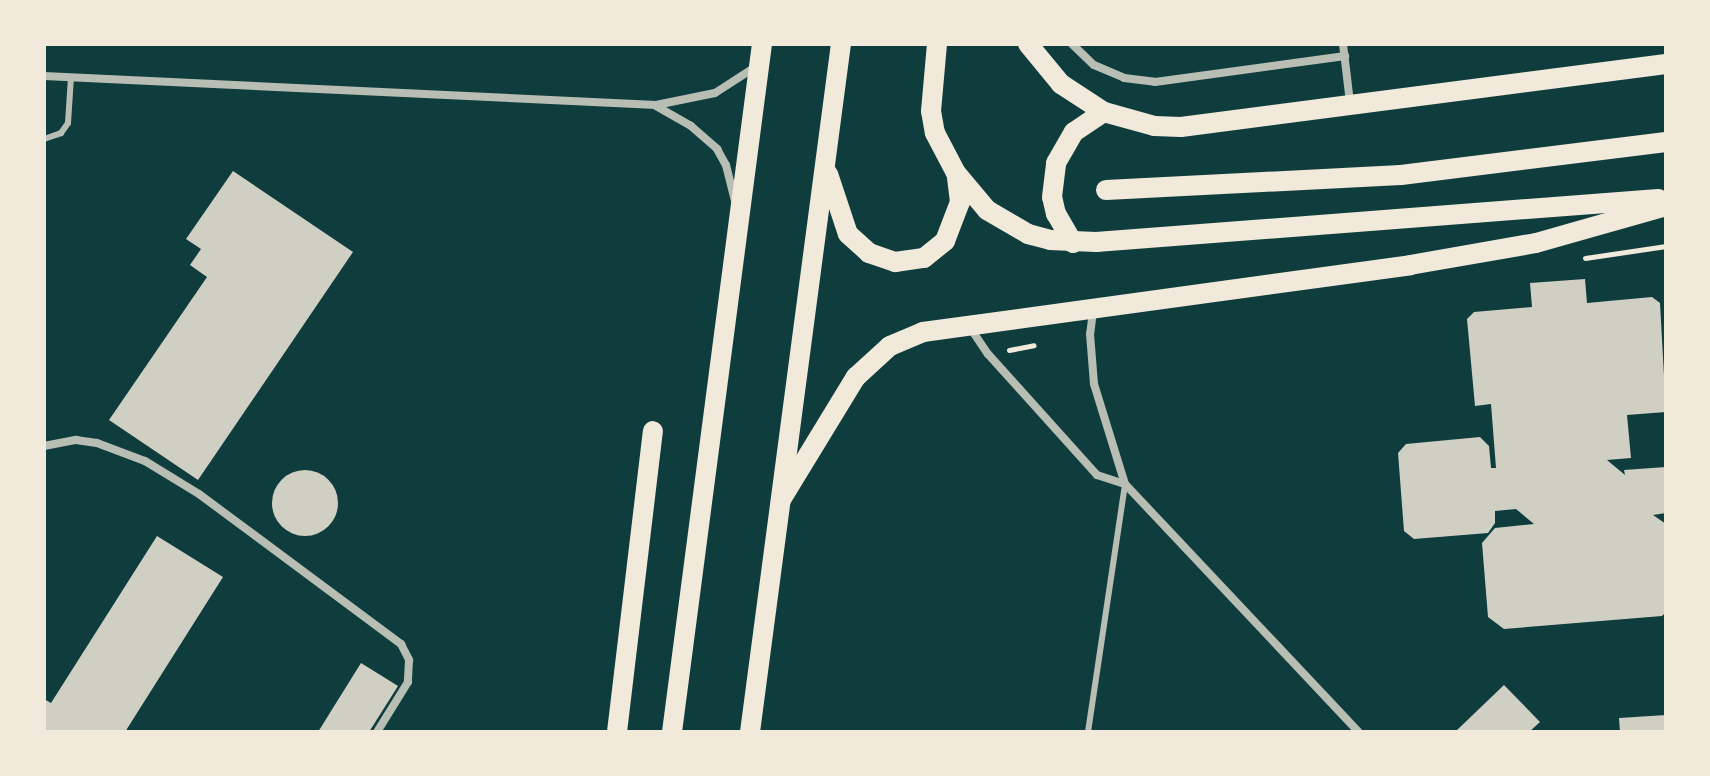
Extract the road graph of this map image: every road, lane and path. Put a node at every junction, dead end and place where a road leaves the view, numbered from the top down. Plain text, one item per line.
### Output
1 (841, 44) edge
2 (937, 44) edge
3 (1028, 44) edge
4 (1072, 44) edge
5 (1343, 44) edge
6 (760, 54) edge
7 (1345, 56) junction
8 (1666, 64) edge
9 (44, 76) edge
10 (71, 77) junction
11 (656, 105) junction
12 (1351, 105) junction
13 (1104, 112) junction
14 (44, 139) edge
15 (1666, 142) edge
16 (825, 162) junction
17 (956, 173) junction
18 (1106, 190) dead end
19 (1666, 198) edge
20 (1666, 206) edge
21 (739, 220) junction
22 (1073, 243) junction
23 (1093, 308) junction
24 (968, 324) junction
25 (653, 431) dead end
26 (44, 446) edge
27 (1125, 484) junction
28 (782, 498) junction
29 (377, 732) edge
30 (617, 732) edge
31 (672, 732) edge
32 (750, 732) edge
33 (1088, 732) edge
34 (1359, 732) edge

1 - 16 main road
2 - 17 main road
3 - 13 main road
4 - 7 street
5 - 7 street
6 - 11 street
6 - 21 main road
7 - 12 street
8 - 12 main road
9 - 10 street
10 - 11 street
10 - 14 lane
11 - 21 street
12 - 13 main road
13 - 22 main road
15 - 18 main road
16 - 17 main road
16 - 28 main road
17 - 22 main road
19 - 22 main road
20 - 23 main road
21 - 31 main road
23 - 24 main road
23 - 27 street
24 - 27 street
24 - 28 main road
25 - 30 main road
26 - 29 street
27 - 33 lane
27 - 34 street
28 - 32 main road

